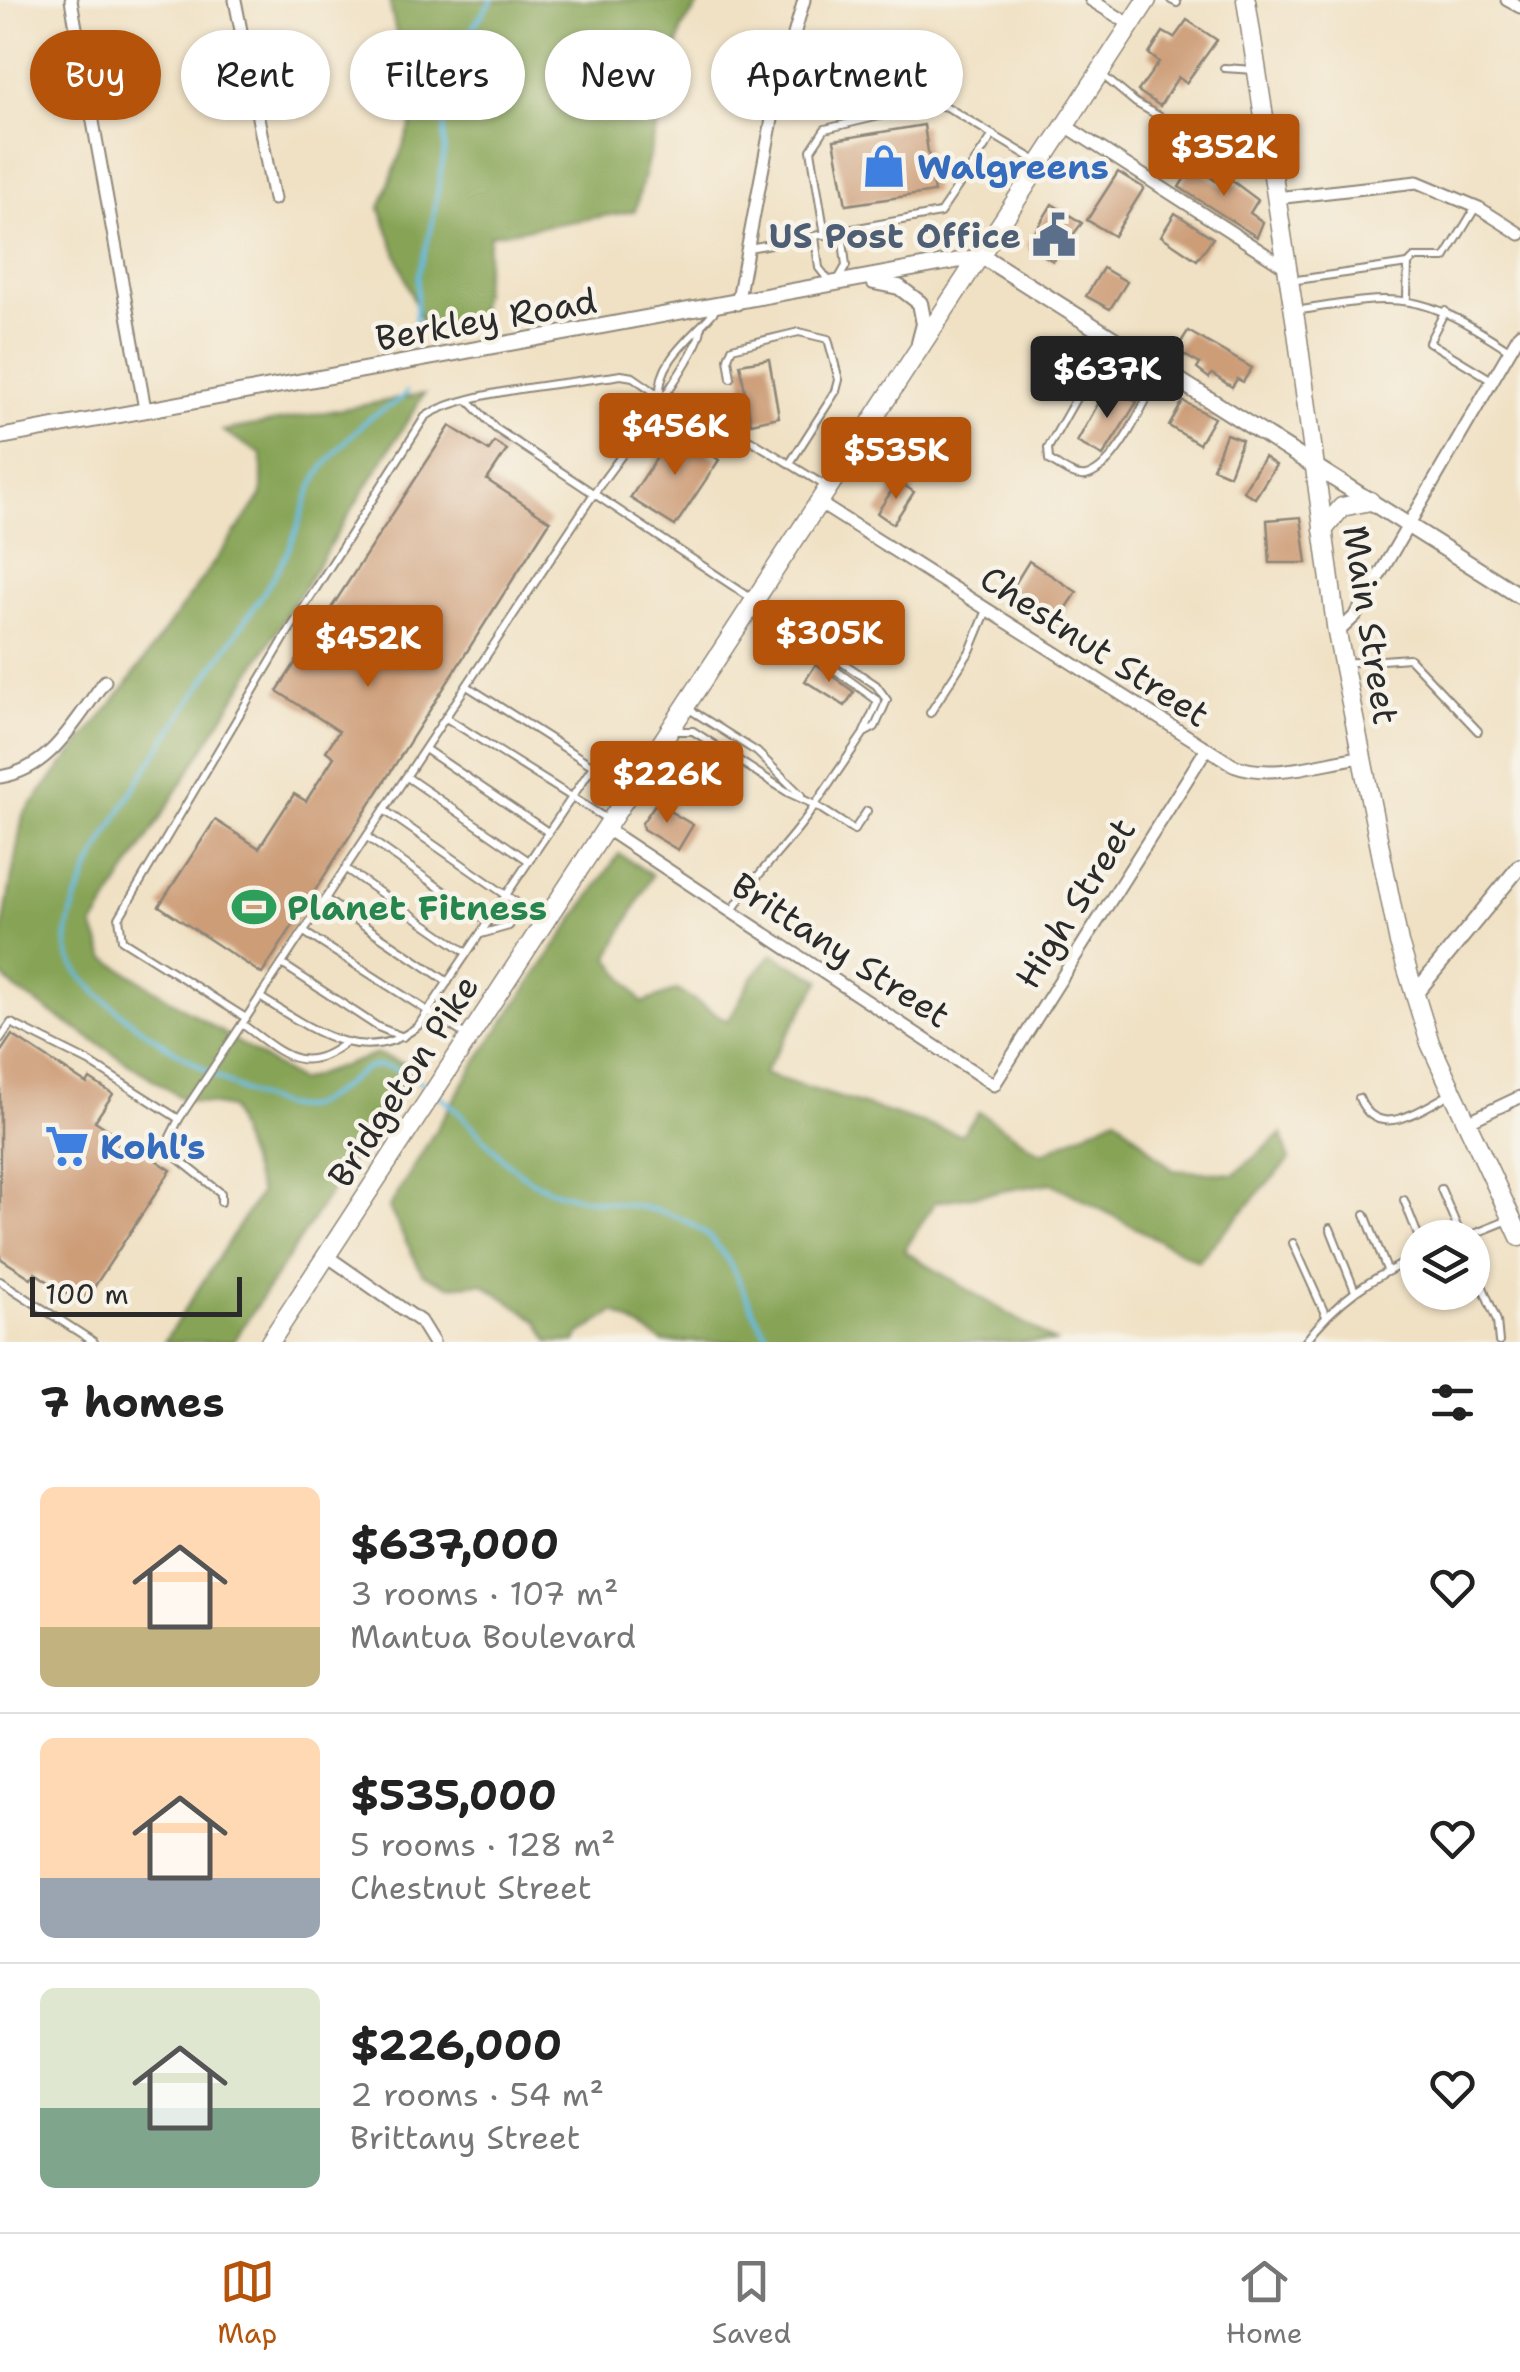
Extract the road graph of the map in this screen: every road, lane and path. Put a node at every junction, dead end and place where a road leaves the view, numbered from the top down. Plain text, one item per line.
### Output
1 (71, 0) edge
2 (235, 0) edge
3 (804, 0) edge
4 (1091, 0) edge
5 (1147, 0) edge
6 (1246, 0) edge
7 (1507, 0) edge
8 (1520, 7) edge
9 (1131, 25) junction
10 (1224, 68) dead end
11 (1256, 70) junction
12 (1100, 74) junction
13 (1171, 123) dead end
14 (1066, 126) junction
15 (993, 136) junction
16 (1042, 164) junction
17 (1276, 198) junction
18 (274, 199) dead end
19 (1476, 206) junction
20 (842, 232) junction
21 (1520, 234) edge
22 (826, 236) junction
23 (815, 237) junction
24 (748, 248) junction
25 (982, 256) junction
26 (1408, 264) junction
27 (1288, 275) junction
28 (864, 280) junction
29 (834, 286) junction
30 (1406, 298) junction
31 (737, 304) junction
32 (717, 308) junction
33 (1293, 311) junction
34 (1445, 311) junction
35 (701, 328) junction
36 (1520, 333) edge
37 (1112, 335) junction
38 (1510, 350) junction
39 (916, 354) junction
40 (1162, 367) junction
41 (731, 378) dead end
42 (1492, 380) junction
43 (660, 396) junction
44 (735, 398) dead end
45 (468, 400) junction
46 (144, 409) junction
47 (739, 433) junction
48 (0, 437) edge
49 (790, 463) junction
50 (1312, 464) junction
51 (594, 494) junction
52 (824, 496) junction
53 (1370, 502) junction
54 (1409, 526) junction
55 (1323, 530) junction
56 (1520, 596) edge
57 (755, 601) junction
58 (988, 608) junction
59 (1336, 633) junction
60 (810, 646) dead end
61 (1342, 664) junction
62 (105, 681) dead end
63 (467, 686) junction
64 (686, 706) junction
65 (930, 713) dead end
66 (446, 718) junction
67 (1478, 730) dead end
68 (670, 732) junction
69 (425, 749) junction
70 (1205, 751) junction
71 (1360, 756) junction
72 (0, 776) edge
73 (407, 776) junction
74 (802, 796) junction
75 (572, 798) junction
76 (815, 805) junction
77 (384, 810) junction
78 (866, 811) dead end
79 (608, 825) junction
80 (548, 832) junction
81 (366, 837) junction
82 (529, 861) junction
83 (1520, 866) edge
84 (346, 869) junction
85 (508, 892) junction
86 (325, 899) junction
87 (732, 911) junction
88 (488, 922) junction
89 (304, 932) junction
90 (480, 934) junction
91 (467, 953) junction
92 (282, 964) junction
93 (448, 982) junction
94 (1414, 996) junction
95 (260, 997) junction
96 (429, 1010) junction
97 (244, 1021) junction
98 (404, 1038) junction
99 (469, 1038) junction
100 (0, 1039) edge
101 (346, 1042) junction
102 (994, 1084) joint
103 (1454, 1093) junction
104 (1520, 1097) edge
105 (1359, 1098) dead end
106 (179, 1119) junction
107 (1467, 1122) junction
108 (1441, 1190) dead end
109 (1404, 1200) dead end
110 (220, 1202) dead end
111 (1365, 1214) dead end
112 (1512, 1219) junction
113 (1412, 1220) edge
114 (1455, 1220) edge
115 (1330, 1228) dead end
116 (1490, 1228) edge
117 (1520, 1237) edge
118 (1293, 1243) dead end
119 (327, 1256) junction
120 (1400, 1265) edge
121 (1388, 1270) junction
122 (0, 1281) edge
123 (1355, 1291) junction
124 (1490, 1306) edge
125 (1326, 1316) junction
126 (94, 1342) edge
127 (270, 1342) edge
128 (433, 1342) edge
129 (1305, 1342) edge
130 (1499, 1342) edge

1 - 46 street
2 - 18 street
3 - 24 street
4 - 9 street
5 - 9 main road, Bridgeton Pike
6 - 11 main road, Main Street
7 - 8 street
9 - 12 main road, Bridgeton Pike
10 - 11 lane
11 - 17 main road, Main Street
12 - 13 lane
12 - 14 main road, Bridgeton Pike
14 - 16 main road, Bridgeton Pike
14 - 27 street
15 - 16 lane
15 - 20 lane
15 - 22 lane
16 - 25 main road, Bridgeton Pike
17 - 19 street
17 - 27 main road, Main Street
19 - 21 street
19 - 26 lane
20 - 22 lane
20 - 29 lane
22 - 23 lane
23 - 24 lane
23 - 29 lane
24 - 31 street
25 - 28 street, Berkley Road
25 - 37 main road
25 - 39 main road, Bridgeton Pike
26 - 27 lane
26 - 30 lane
27 - 33 main road, Main Street
28 - 29 street, Berkley Road
28 - 39 street
29 - 31 street, Berkley Road
30 - 33 lane
30 - 34 lane
31 - 32 street, Berkley Road
32 - 35 lane
32 - 46 street, Berkley Road
33 - 50 main road, Main Street
34 - 38 lane
34 - 42 lane
35 - 43 lane
35 - 43 lane
36 - 38 street
37 - 40 main road
37 - 40 lane
38 - 42 street
39 - 52 main road, Bridgeton Pike
40 - 50 main road
41 - 49 lane
42 - 54 street
43 - 45 lane
43 - 47 lane
43 - 51 lane
44 - 47 lane
45 - 51 lane
45 - 97 lane
46 - 48 street, Berkley Road
47 - 49 lane
49 - 52 lane
50 - 53 main road
50 - 55 main road, Main Street
51 - 57 lane
51 - 63 lane
52 - 57 main road, Bridgeton Pike
52 - 58 street, Chestnut Street
53 - 54 main road
53 - 55 main road
54 - 56 main road
54 - 59 street
55 - 59 main road, Main Street
57 - 64 main road, Bridgeton Pike
58 - 65 lane
58 - 70 street, Chestnut Street
59 - 61 main road, Main Street
60 - 76 lane
61 - 67 lane
61 - 71 main road, Main Street
62 - 72 street
63 - 66 lane
63 - 75 lane
64 - 68 main road, Bridgeton Pike
64 - 74 lane
66 - 69 lane
66 - 75 lane
68 - 74 lane
68 - 79 main road, Bridgeton Pike
69 - 73 lane
69 - 80 lane
70 - 71 street, Chestnut Street
70 - 102 street, High Street
71 - 94 main road, Main Street
73 - 77 lane
73 - 82 lane
74 - 76 lane
75 - 79 lane
75 - 80 lane
76 - 78 lane
76 - 87 lane
77 - 81 lane
77 - 85 lane
79 - 87 street, Brittany Street
79 - 99 main road, Bridgeton Pike
80 - 82 lane
81 - 84 lane
81 - 88 lane
82 - 85 lane
83 - 94 street
84 - 86 lane
84 - 91 lane
85 - 88 lane
85 - 90 lane
86 - 89 lane
86 - 93 lane
87 - 102 street, Brittany Street
88 - 90 lane
89 - 92 lane
89 - 96 lane
90 - 91 lane
91 - 93 lane
92 - 95 lane
92 - 98 lane
93 - 96 lane
94 - 103 main road, Main Street
95 - 97 lane
95 - 101 lane
96 - 98 lane
96 - 99 lane
97 - 101 lane
97 - 106 lane
98 - 101 lane
99 - 119 main road, Bridgeton Pike
100 - 106 lane
103 - 105 lane
103 - 107 main road, Main Street
104 - 107 street
106 - 110 lane
107 - 112 main road, Main Street
108 - 114 lane
109 - 113 lane
111 - 121 lane
112 - 116 lane
112 - 117 main road, Main Street
115 - 123 lane
118 - 125 lane
119 - 127 main road, Bridgeton Pike
119 - 128 street
120 - 121 lane
121 - 123 lane
122 - 126 lane
123 - 125 lane
124 - 130 lane
125 - 129 lane

